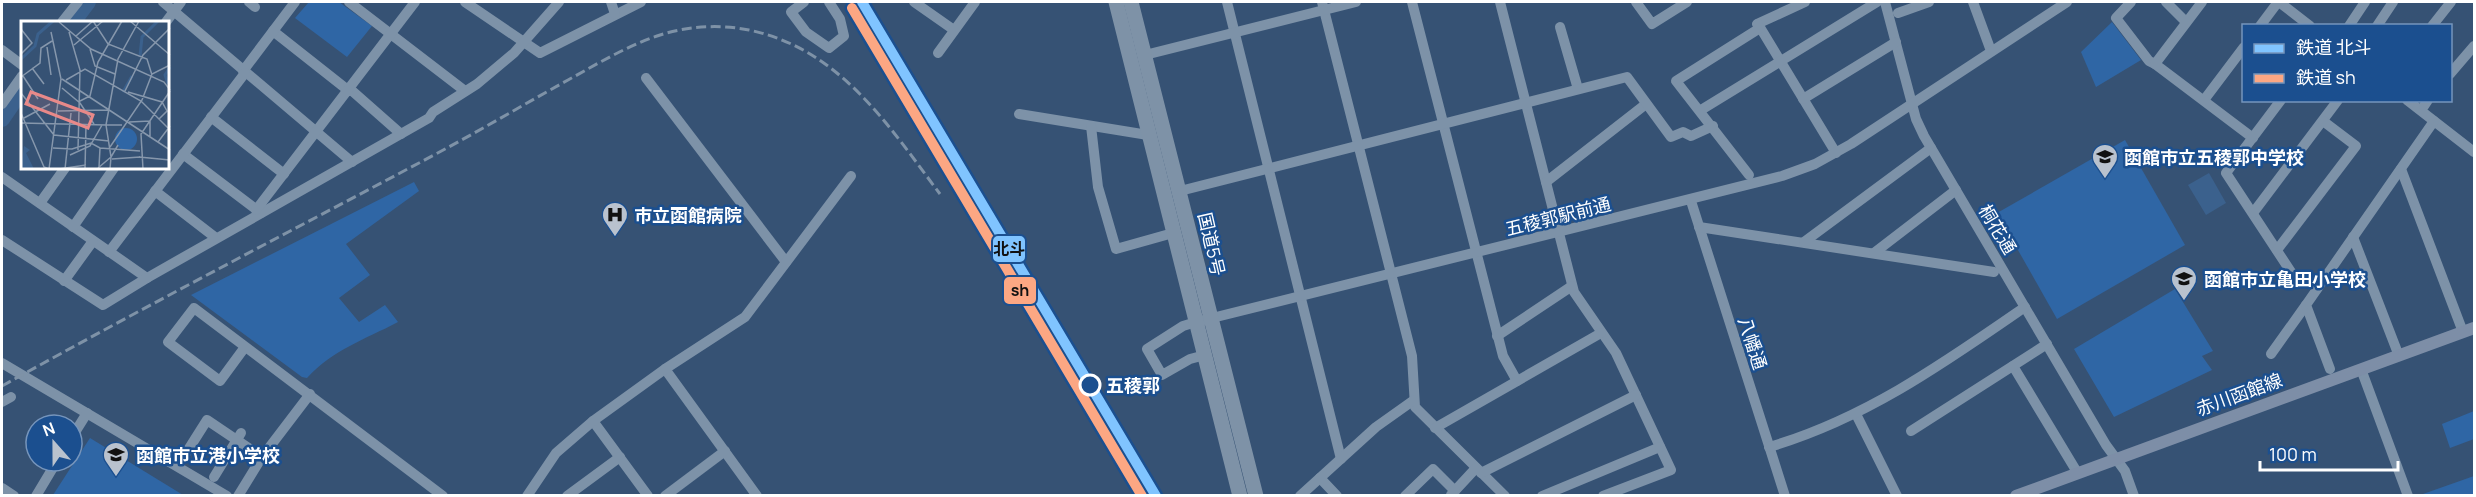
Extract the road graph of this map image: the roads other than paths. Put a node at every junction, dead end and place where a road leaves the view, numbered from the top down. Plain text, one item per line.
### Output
1 (78, 2) edge
2 (163, 2) edge
3 (181, 2) edge
4 (295, 2) edge
5 (349, 2) edge
6 (415, 2) edge
7 (465, 2) edge
8 (559, 2) edge
9 (611, 2) edge
10 (641, 2) edge
11 (804, 2) edge
12 (829, 2) edge
13 (914, 2) edge
14 (975, 2) edge
15 (1116, 2) edge
16 (1131, 2) edge
17 (1227, 2) edge
18 (1356, 2) edge
19 (1412, 2) edge
20 (1500, 2) edge
21 (1636, 2) edge
22 (1687, 2) edge
23 (1805, 2) edge
24 (1877, 2) edge
25 (1885, 2) edge
26 (1929, 2) edge
27 (1973, 2) edge
28 (2067, 2) edge
29 (2131, 2) edge
30 (2166, 2) edge
31 (2202, 2) edge
32 (2278, 2) edge
33 (2365, 2) edge
34 (2393, 2) edge
35 (2451, 2) edge
36 (1323, 6) edge
37 (174, 12) junction
38 (1898, 13) dead end
39 (615, 14) junction
40 (63, 21) edge
41 (167, 21) edge
42 (2186, 22) junction
43 (2262, 24) edge
44 (2307, 24) edge
45 (2350, 24) edge
46 (2378, 24) edge
47 (2434, 24) edge
48 (1758, 25) junction
49 (1560, 27) dead end
50 (954, 30) junction
51 (273, 31) junction
52 (1234, 32) junction
53 (390, 34) junction
54 (523, 41) junction
55 (1896, 42) junction
56 (2475, 46) edge
57 (2242, 50) edge
58 (2, 51) edge
59 (1991, 51) junction
60 (938, 52) dead end
61 (1145, 55) junction
62 (1779, 60) junction
63 (21, 64) edge
64 (2156, 64) junction
65 (244, 72) junction
66 (2452, 73) edge
67 (21, 77) edge
68 (646, 78) dead end
69 (1578, 89) junction
70 (349, 90) junction
71 (465, 91) junction
72 (1803, 99) junction
73 (2204, 100) junction
74 (1526, 102) junction
75 (2280, 102) edge
76 (2337, 102) edge
77 (2410, 102) edge
78 (2, 104) edge
79 (1646, 104) junction
80 (1913, 104) junction
81 (1701, 110) junction
82 (1019, 114) dead end
83 (211, 117) junction
84 (2323, 121) junction
85 (2434, 121) junction
86 (1443, 124) junction
87 (1091, 126) junction
88 (1713, 126) junction
89 (316, 132) junction
90 (401, 134) junction
91 (1148, 135) junction
92 (2253, 138) junction
93 (1358, 145) junction
94 (1931, 148) junction
95 (2475, 152) edge
96 (1836, 153) junction
97 (183, 154) junction
98 (352, 162) junction
99 (1268, 168) junction
100 (2401, 169) junction
101 (63, 170) edge
102 (113, 170) edge
103 (284, 174) junction
104 (1749, 175) dead end
105 (851, 176) dead end
106 (2, 177) edge
107 (1546, 182) junction
108 (1956, 190) junction
109 (155, 191) junction
110 (1180, 191) junction
111 (1691, 201) junction
112 (40, 203) junction
113 (258, 212) junction
114 (2253, 213) junction
115 (73, 226) junction
116 (1699, 227) junction
117 (1173, 233) junction
118 (1558, 233) junction
119 (2353, 237) junction
120 (216, 238) junction
121 (2, 240) edge
122 (93, 241) junction
123 (1804, 242) junction
124 (2277, 250) junction
125 (109, 252) junction
126 (1874, 253) junction
127 (1476, 254) junction
128 (786, 262) junction
129 (1994, 272) dead end
130 (2291, 272) dead end
131 (1390, 275) junction
132 (147, 278) junction
133 (64, 281) junction
134 (1572, 286) junction
135 (1300, 297) junction
136 (2306, 305) junction
137 (2025, 307) junction
138 (1203, 321) junction
139 (2469, 330) edge
140 (1601, 333) junction
141 (1497, 336) junction
142 (2047, 344) junction
143 (244, 346) junction
144 (2271, 354) dead end
145 (1205, 355) junction
146 (2399, 356) junction
147 (2, 363) edge
148 (2013, 366) junction
149 (665, 369) junction
150 (2330, 369) dead end
151 (2361, 369) junction
152 (1517, 381) junction
153 (310, 394) junction
154 (1636, 395) junction
155 (1414, 400) junction
156 (87, 413) junction
157 (1856, 414) junction
158 (84, 418) edge
159 (593, 421) junction
160 (1435, 428) junction
161 (1911, 431) dead end
162 (239, 437) junction
163 (1660, 447) junction
164 (1769, 447) junction
165 (725, 451) junction
166 (262, 457) junction
167 (620, 457) junction
168 (183, 458) dead end
169 (2116, 458) junction
170 (1341, 459) junction
171 (1479, 470) junction
172 (2077, 472) junction
173 (50, 473) edge
174 (214, 477) dead end
175 (1320, 478) junction
176 (2, 488) edge
177 (1453, 493) edge
178 (753, 494) edge
179 (14, 495) edge
180 (36, 495) edge
181 (227, 495) edge
182 (238, 495) edge
183 (443, 495) edge
184 (529, 495) edge
185 (567, 495) edge
186 (648, 495) edge
187 (665, 495) edge
188 (1240, 495) edge
189 (1256, 495) edge
190 (1300, 495) edge
191 (1337, 495) edge
192 (1405, 495) edge
193 (1505, 495) edge
194 (1542, 495) edge
195 (1603, 495) edge
196 (1785, 495) edge
197 (1897, 495) edge
198 (2016, 495) edge
199 (2134, 495) edge
200 (2408, 495) edge

1 - 40 street
2 - 37 street
3 - 37 street
4 - 51 street
5 - 53 street
6 - 53 street
7 - 54 street
8 - 54 street
9 - 39 street
10 - 39 street
11 - 12 street
13 - 50 street
14 - 50 street
15 - 91 highway, 国道5号
16 - 61 highway, 国道5号
17 - 52 street
18 - 36 street
19 - 86 street
20 - 74 street
21 - 22 street
23 - 48 street
24 - 62 street
25 - 55 street, 桐花通
26 - 38 street
27 - 59 street
28 - 59 street, 五稜郭駅前通
29 - 64 street
30 - 42 street
31 - 42 street
32 - 43 street
32 - 44 street
33 - 45 street
34 - 46 street
35 - 47 street
36 - 52 street
36 - 93 street
37 - 41 street
37 - 65 street
39 - 54 street
42 - 64 street
48 - 62 street
48 - 81 street
49 - 69 street
50 - 60 street
51 - 65 street
51 - 70 street
52 - 61 street
52 - 99 street
53 - 70 street
53 - 71 street
54 - 71 street
55 - 72 street
55 - 80 street, 桐花通
56 - 66 street
57 - 73 street
58 - 63 street
59 - 80 street, 五稜郭駅前通
61 - 110 highway, 国道5号
62 - 72 street
62 - 81 street
64 - 73 street
65 - 83 street
65 - 89 street
67 - 78 street
68 - 128 street
69 - 74 street
69 - 79 street
70 - 89 street
70 - 90 street
71 - 90 street
72 - 96 street
73 - 92 street
74 - 86 street
74 - 107 street
75 - 92 street
76 - 84 street
77 - 85 street
79 - 88 street
79 - 107 street
80 - 94 street, 桐花通
80 - 96 street, 五稜郭駅前通
81 - 88 street
82 - 87 street
83 - 97 street
83 - 103 street
84 - 114 street
84 - 124 street
85 - 95 street
85 - 100 street
86 - 93 street
86 - 127 street
87 - 91 street
87 - 117 street
88 - 104 street
89 - 98 street
89 - 103 street
90 - 98 street
91 - 117 highway, 国道5号
92 - 114 street
93 - 99 street
93 - 131 street
94 - 108 street, 桐花通
94 - 123 street
96 - 111 street, 五稜郭駅前通
97 - 109 street
97 - 113 street
98 - 113 street
99 - 110 street
99 - 135 street
100 - 119 street
100 - 139 street
101 - 112 street
102 - 115 street
103 - 113 street
105 - 128 street
106 - 112 street
107 - 118 street
108 - 126 street
108 - 137 street, 桐花通
109 - 120 street
109 - 125 street
110 - 138 highway, 国道5号
111 - 116 street, 八幡通
111 - 118 street, 五稜郭駅前通
112 - 115 street
113 - 120 street
114 - 124 street
115 - 122 street
116 - 123 street
116 - 164 street, 八幡通
117 - 138 highway, 国道5号
118 - 127 street, 五稜郭駅前通
118 - 134 street
119 - 136 street
119 - 146 street
120 - 132 street
121 - 133 street
122 - 125 street
122 - 133 street
123 - 126 street
124 - 130 street
125 - 132 street
126 - 129 street
127 - 131 street, 五稜郭駅前通
127 - 141 street
128 - 149 street
131 - 135 street, 五稜郭駅前通
131 - 155 street
132 - 133 street
134 - 140 street
134 - 141 street
135 - 138 street, 五稜郭駅前通
135 - 170 street
136 - 144 street
136 - 150 street
137 - 142 street, 桐花通
137 - 157 street
138 - 145 highway, 国道5号
138 - 145 street, 五稜郭駅前通
138 - 189 highway, 国道5号
139 - 146 main road, 赤川函館線
140 - 152 street
140 - 154 street
141 - 152 street
142 - 148 street
142 - 169 street, 桐花通
143 - 143 street
143 - 153 street
145 - 188 highway, 国道5号
146 - 151 main road, 赤川函館線
147 - 156 street
148 - 161 street
148 - 172 street
149 - 159 street
149 - 165 street
151 - 169 main road, 赤川函館線
151 - 200 street
152 - 160 street
153 - 166 street
153 - 183 street
154 - 163 street
154 - 171 street
155 - 160 street
155 - 170 street
156 - 158 street
156 - 181 street
157 - 164 street
157 - 197 street
159 - 167 street
159 - 184 street
160 - 171 street
162 - 166 street
162 - 168 street
162 - 174 street
163 - 194 street
163 - 195 street
164 - 196 street, 八幡通
165 - 178 street
165 - 187 street
166 - 182 street
167 - 185 street
167 - 186 street
169 - 172 main road, 赤川函館線
169 - 199 street, 桐花通
170 - 175 street
171 - 177 street
171 - 193 street
172 - 198 main road, 赤川函館線
173 - 180 street
175 - 190 street
175 - 191 street
176 - 179 street
177 - 192 street

